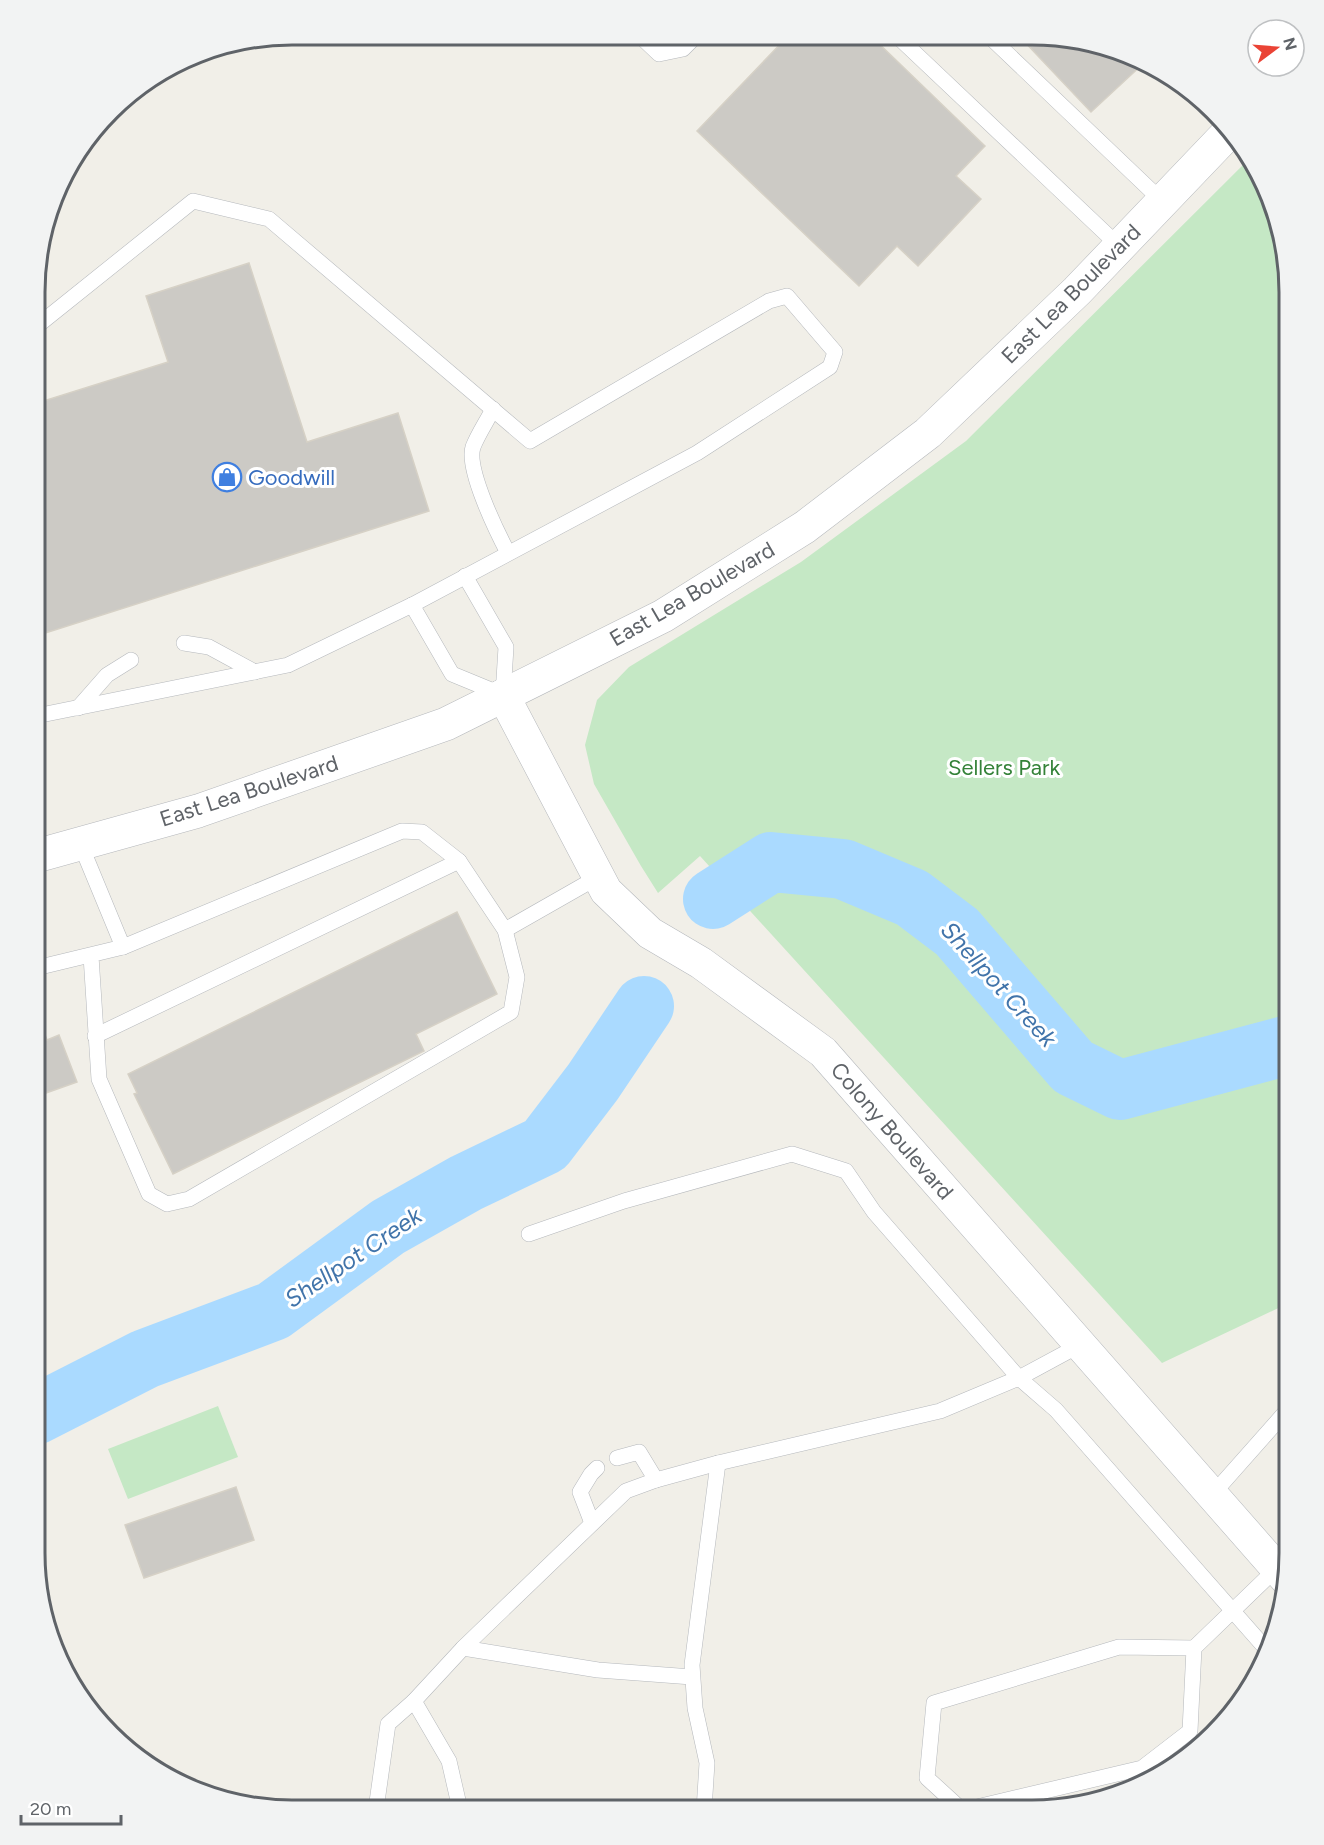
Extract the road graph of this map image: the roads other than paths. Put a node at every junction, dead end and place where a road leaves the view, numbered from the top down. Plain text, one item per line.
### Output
1 (650, 45) edge
2 (687, 45) edge
3 (907, 45) edge
4 (1000, 45) edge
5 (1224, 137) edge
6 (1162, 201) junction
7 (1120, 246) junction
8 (45, 320) edge
9 (494, 409) junction
10 (508, 553) junction
11 (465, 576) junction
12 (412, 605) junction
13 (184, 643) dead end
14 (131, 660) dead end
15 (255, 672) junction
16 (503, 695) junction
17 (78, 708) junction
18 (45, 714) edge
19 (80, 843) junction
20 (45, 853) edge
21 (459, 861) junction
22 (598, 877) junction
23 (506, 930) junction
24 (123, 947) junction
25 (91, 956) junction
26 (45, 966) edge
27 (95, 1036) junction
28 (529, 1234) dead end
29 (1080, 1345) junction
30 (1019, 1378) junction
31 (1279, 1419) edge
32 (617, 1458) dead end
33 (718, 1463) junction
34 (597, 1468) dead end
35 (656, 1480) junction
36 (1212, 1495) junction
37 (592, 1523) junction
38 (1278, 1569) edge
39 (1277, 1577) edge
40 (1234, 1610) junction
41 (1262, 1643) edge
42 (463, 1648) junction
43 (1194, 1648) junction
44 (692, 1677) junction
45 (414, 1701) junction
46 (1101, 1779) junction
47 (1105, 1789) edge
48 (1043, 1799) edge
49 (377, 1800) edge
50 (458, 1800) edge
51 (705, 1800) edge
52 (952, 1800) edge

1 - 2 lane
3 - 7 lane
4 - 6 lane
5 - 6 street, East Lea Boulevard
6 - 7 street, East Lea Boulevard
7 - 16 street, East Lea Boulevard
8 - 9 lane
9 - 10 lane
9 - 10 lane
10 - 11 lane
11 - 12 lane
11 - 16 lane
12 - 15 lane
12 - 16 lane
13 - 15 lane
14 - 17 lane
15 - 17 lane
16 - 19 street, East Lea Boulevard
16 - 22 street, Colony Boulevard
17 - 18 lane
19 - 20 street, East Lea Boulevard
19 - 24 lane
21 - 23 lane
21 - 24 lane
21 - 27 lane
22 - 23 lane
22 - 29 street, Colony Boulevard
23 - 27 lane
24 - 25 lane
25 - 26 lane
25 - 27 lane
28 - 30 lane
29 - 30 lane
29 - 36 street, Colony Boulevard
30 - 33 lane
30 - 40 lane
31 - 36 lane
32 - 35 lane
33 - 35 lane
33 - 44 lane
34 - 37 lane
35 - 37 lane
36 - 38 street, Colony Boulevard
37 - 42 lane
39 - 40 lane
40 - 41 lane
40 - 43 lane
42 - 44 lane
42 - 45 lane
43 - 46 lane
43 - 52 lane
44 - 51 lane
45 - 49 lane
45 - 50 lane
46 - 47 lane
46 - 48 lane

